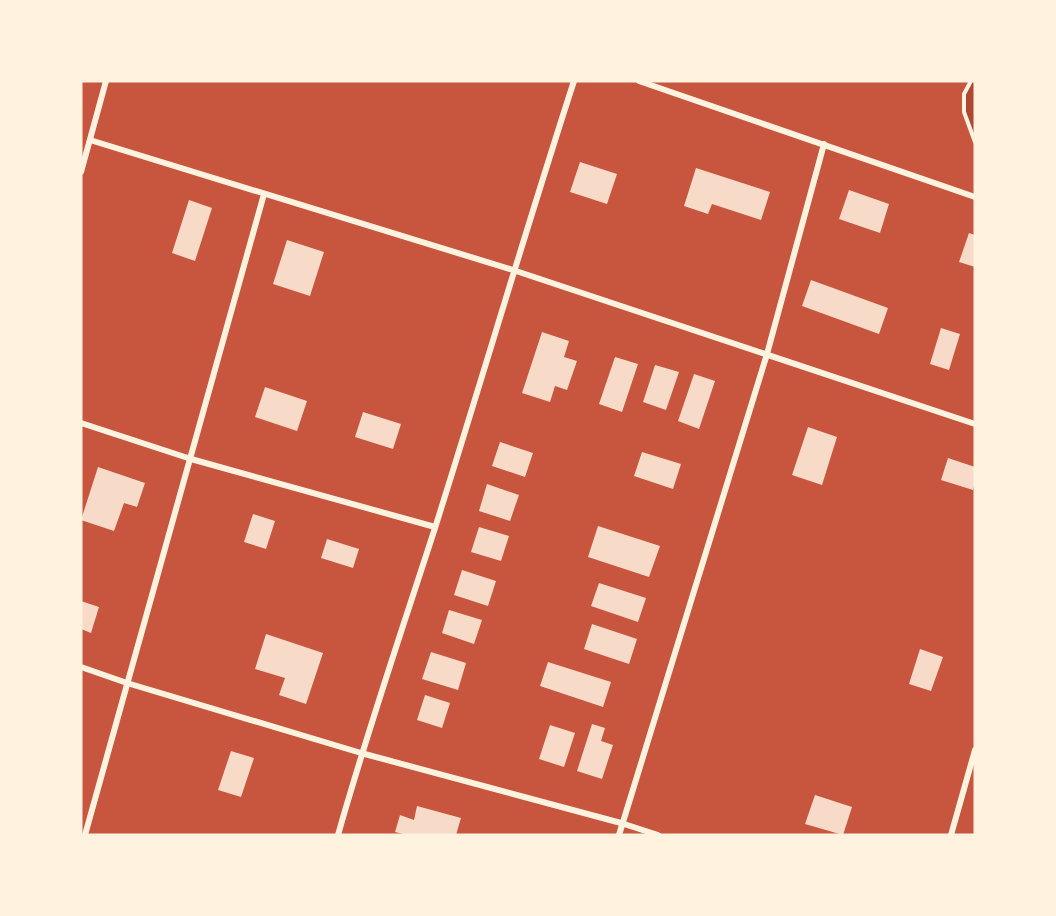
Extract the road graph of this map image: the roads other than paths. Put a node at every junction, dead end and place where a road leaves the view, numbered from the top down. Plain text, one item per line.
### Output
1 (106, 81) edge
2 (574, 81) edge
3 (639, 81) edge
4 (90, 140) junction
5 (824, 144) junction
6 (81, 172) edge
7 (264, 194) junction
8 (975, 197) edge
9 (513, 270) junction
10 (767, 354) junction
11 (81, 423) edge
12 (975, 424) edge
13 (190, 459) junction
14 (435, 527) junction
15 (81, 667) edge
16 (127, 683) junction
17 (975, 750) edge
18 (361, 753) junction
19 (621, 823) junction
20 (85, 835) edge
21 (338, 835) edge
22 (619, 835) edge
23 (658, 835) edge
24 (951, 835) edge

1 - 4 street
2 - 9 street
3 - 5 street
4 - 6 street
4 - 7 street
5 - 8 street
5 - 10 street
7 - 9 street
7 - 13 street
9 - 10 street
9 - 14 street
10 - 12 street
10 - 19 street
11 - 13 street
13 - 14 street
13 - 16 street
14 - 18 street
15 - 16 street
16 - 18 street
16 - 20 street
17 - 24 street
18 - 19 street
18 - 21 street
19 - 22 street
19 - 23 street

